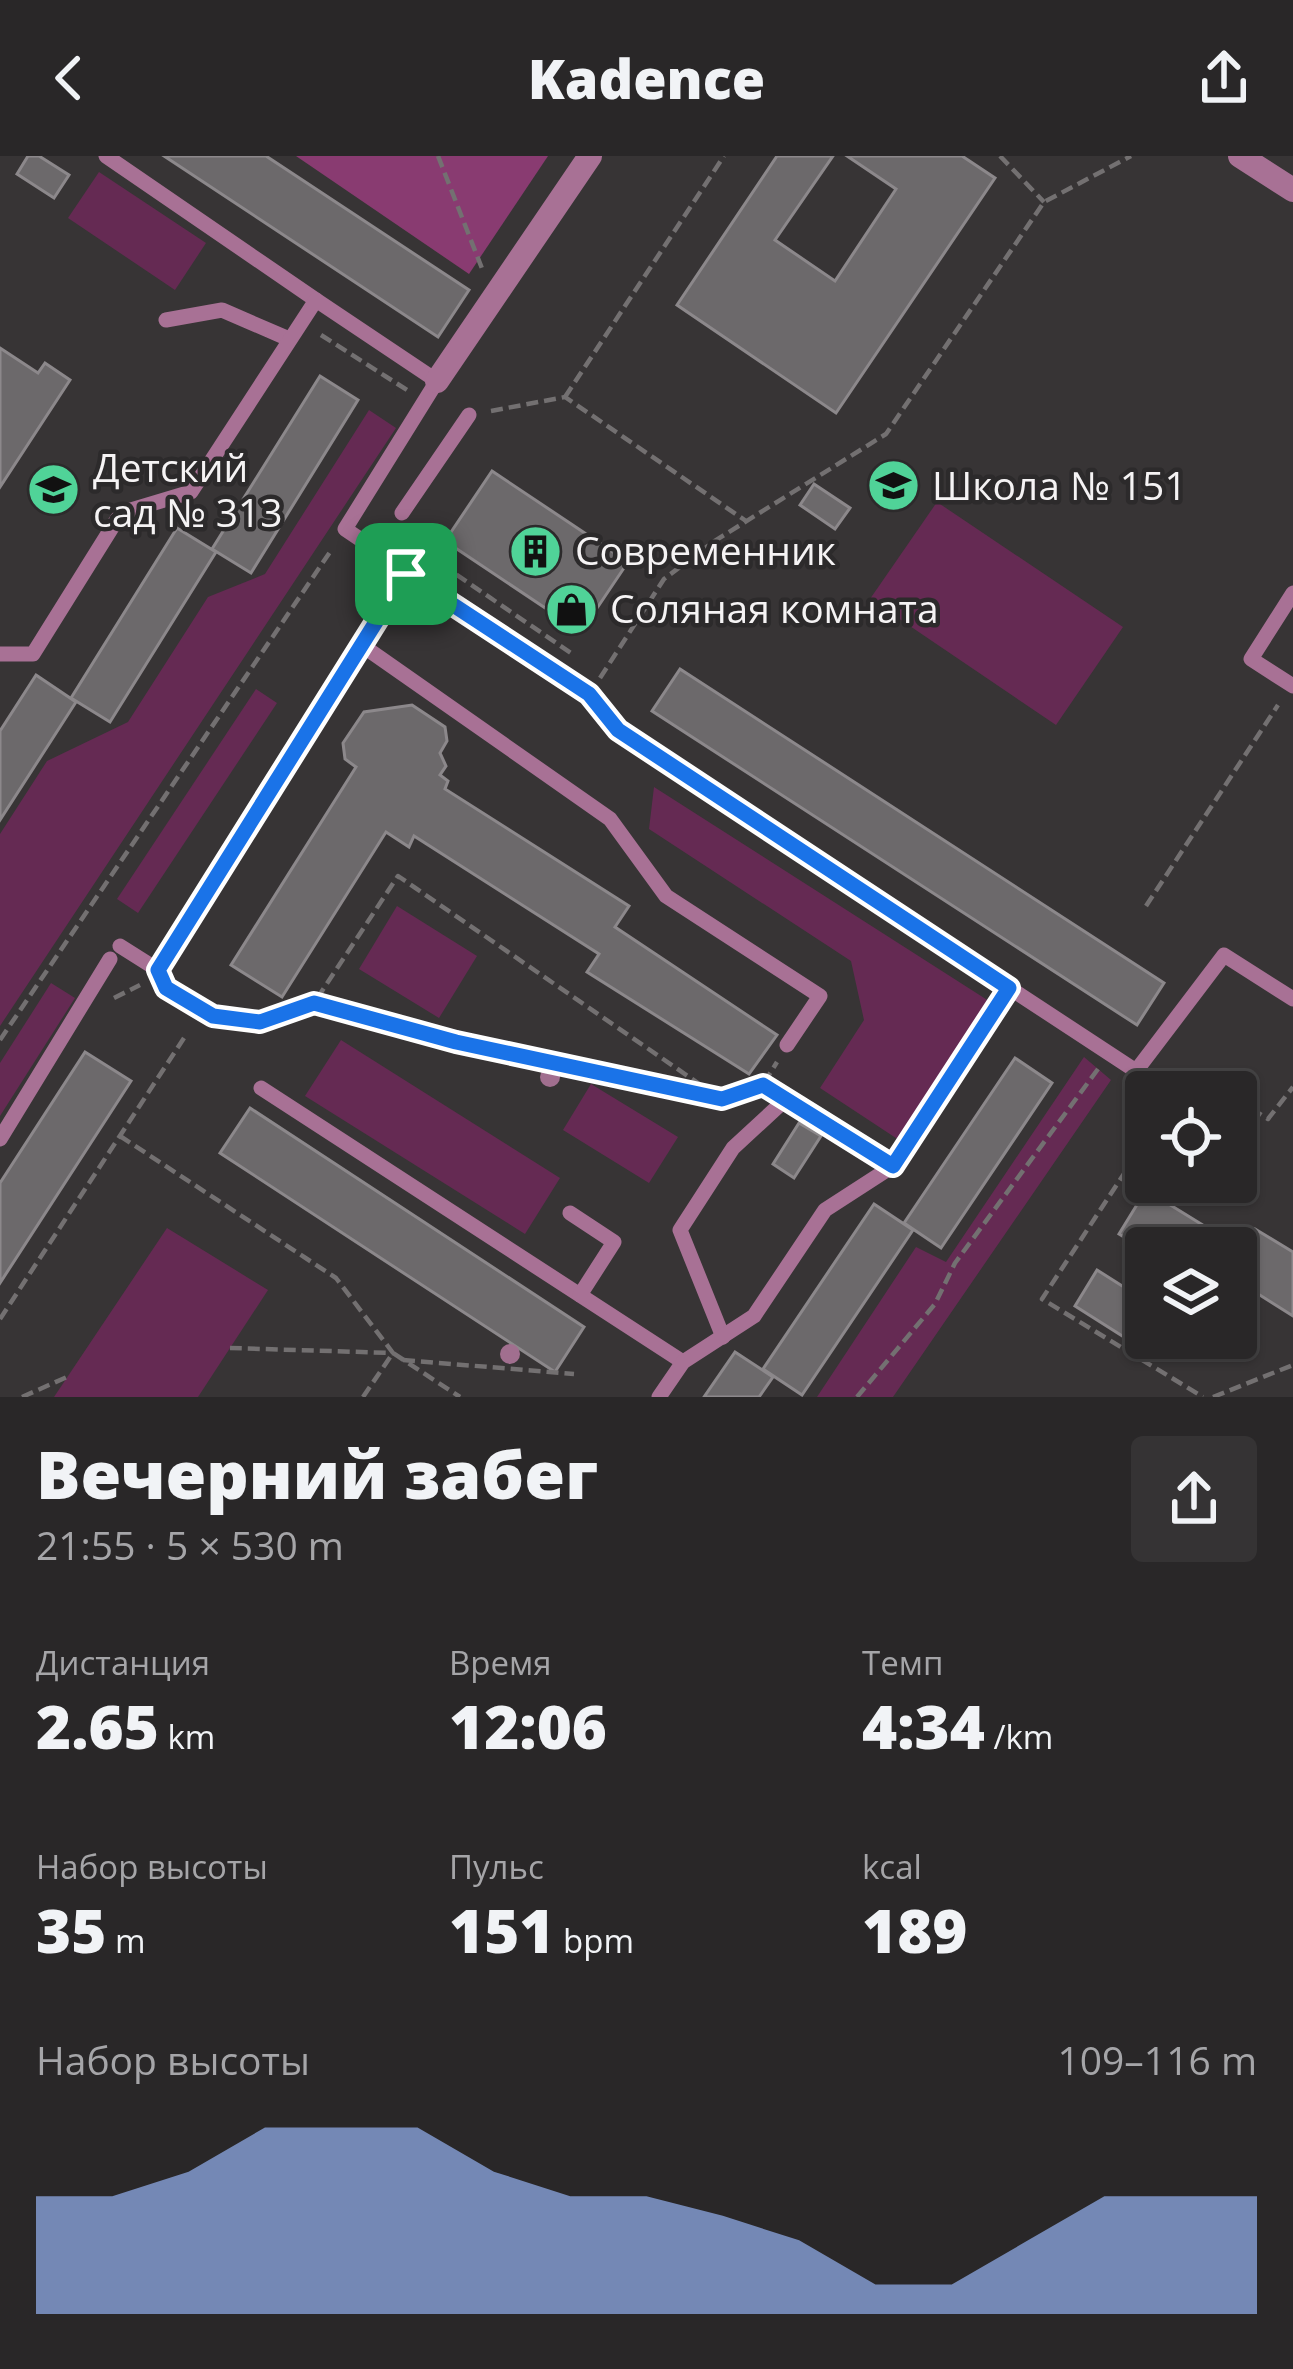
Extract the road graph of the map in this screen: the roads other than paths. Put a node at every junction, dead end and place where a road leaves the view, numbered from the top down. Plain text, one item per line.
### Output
1 (106, 156) edge
2 (590, 156) edge
3 (1240, 156) edge
4 (1293, 190) edge
5 (316, 300) junction
6 (166, 320) dead end
7 (289, 338) junction
8 (437, 381) junction
9 (469, 415) road end
10 (402, 513) dead end
11 (406, 574) junction
12 (1293, 592) edge
13 (363, 646) junction
14 (0, 654) edge
15 (1292, 686) edge
16 (158, 970) junction
17 (1009, 988) junction
18 (1293, 999) edge
19 (213, 1016) road end
20 (788, 1045) road end
21 (262, 1088) dead end
22 (0, 1139) edge
23 (893, 1166) junction
24 (570, 1213) dead end
25 (580, 1295) junction
26 (722, 1337) junction
27 (683, 1362) junction
28 (659, 1397) edge

1 - 5 lane
2 - 8 street
3 - 4 street
5 - 7 lane
5 - 8 lane
6 - 7 lane
7 - 14 lane
8 - 11 lane
9 - 10 lane
11 - 13 lane
11 - 17 lane
12 - 15 lane
13 - 16 lane
13 - 20 lane
16 - 19 lane
16 - 22 lane
17 - 18 lane
17 - 23 lane
21 - 25 lane
23 - 26 lane
23 - 26 lane
24 - 25 lane
25 - 27 lane
26 - 27 lane
27 - 28 lane

